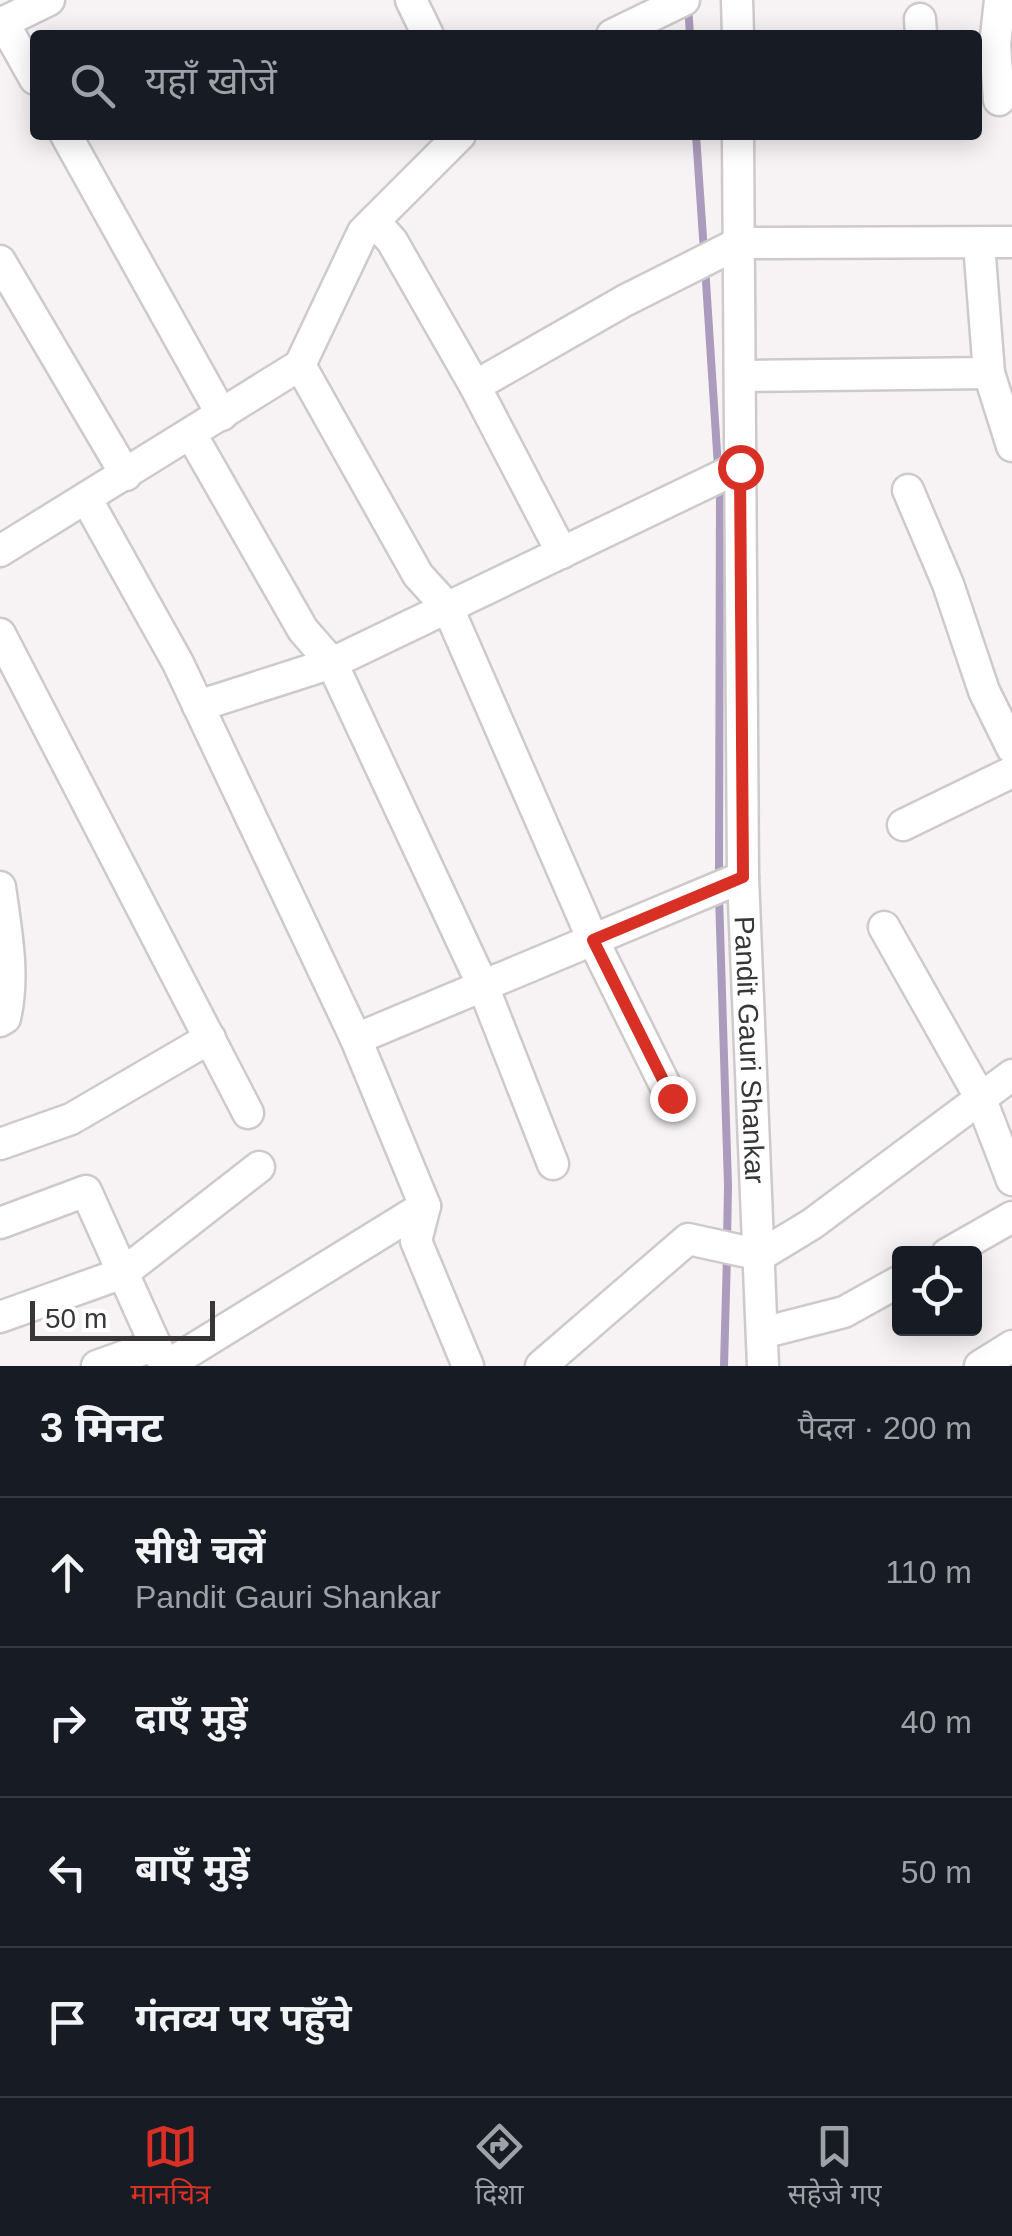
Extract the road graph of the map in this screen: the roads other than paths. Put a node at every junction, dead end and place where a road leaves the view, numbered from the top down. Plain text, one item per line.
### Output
1 (49, 0) edge
2 (411, 0) edge
3 (684, 0) edge
4 (738, 0) edge
5 (1000, 0) edge
6 (2, 23) edge
7 (426, 30) edge
8 (622, 30) edge
9 (738, 30) edge
10 (30, 71) edge
11 (996, 100) edge
12 (69, 140) edge
13 (455, 140) edge
14 (738, 140) edge
15 (374, 222) junction
16 (1012, 242) edge
17 (739, 243) junction
18 (978, 244) junction
19 (0, 260) edge
20 (300, 366) junction
21 (989, 374) junction
22 (740, 376) junction
23 (475, 386) junction
24 (222, 415) junction
25 (191, 434) junction
26 (1012, 446) edge
27 (740, 467) junction
28 (126, 474) junction
29 (908, 490) dead end
30 (86, 498) junction
31 (0, 551) edge
32 (562, 553) junction
33 (448, 608) junction
34 (0, 634) edge
35 (332, 663) junction
36 (198, 706) junction
37 (1012, 748) edge
38 (1012, 772) edge
39 (903, 825) dead end
40 (743, 877) junction
41 (0, 888) edge
42 (884, 928) dead end
43 (593, 940) junction
44 (484, 986) junction
45 (0, 1020) edge
46 (210, 1038) junction
47 (356, 1039) junction
48 (1012, 1075) edge
49 (980, 1097) junction
50 (672, 1098) dead end
51 (248, 1113) dead end
52 (0, 1144) edge
53 (553, 1164) dead end
54 (259, 1167) dead end
55 (1012, 1180) edge
56 (425, 1206) junction
57 (1012, 1217) edge
58 (0, 1223) edge
59 (961, 1246) edge
60 (760, 1255) junction
61 (122, 1273) junction
62 (892, 1285) edge
63 (0, 1317) edge
64 (762, 1333) junction
65 (1012, 1346) edge
66 (162, 1359) edge
67 (97, 1366) edge
68 (468, 1366) edge
69 (541, 1366) edge
70 (763, 1366) edge
71 (980, 1366) edge

1 - 6 street
2 - 7 street
3 - 8 street
4 - 9 street
5 - 11 street
6 - 10 street
12 - 24 street
13 - 15 street
14 - 17 street, Pandit Gauri Shankar
15 - 20 street
15 - 23 street
16 - 18 street
17 - 18 street
17 - 22 street, Pandit Gauri Shankar
17 - 23 street
18 - 21 street
19 - 28 street
20 - 24 street
20 - 33 street
21 - 22 street
21 - 26 street
22 - 27 street, Pandit Gauri Shankar
23 - 32 street
24 - 25 street
25 - 28 street
25 - 35 street
27 - 32 street
27 - 40 street, Pandit Gauri Shankar
28 - 30 street
29 - 37 street
30 - 31 street
30 - 36 street
32 - 33 street
33 - 35 street
33 - 43 street
34 - 46 street
35 - 36 street
35 - 44 street
36 - 47 street
38 - 39 street
40 - 43 street
40 - 60 street, Pandit Gauri Shankar
41 - 45 street
42 - 49 street
43 - 44 street
43 - 50 street
44 - 47 street
44 - 53 street
46 - 51 street
46 - 52 street
47 - 56 street
48 - 49 street
49 - 55 street
49 - 60 street
54 - 61 street
56 - 66 street
56 - 68 street
57 - 59 street
58 - 61 street
60 - 64 street, Pandit Gauri Shankar
60 - 69 street
61 - 63 street
61 - 66 street
62 - 64 street
64 - 70 street, Pandit Gauri Shankar
65 - 71 street
66 - 67 street

